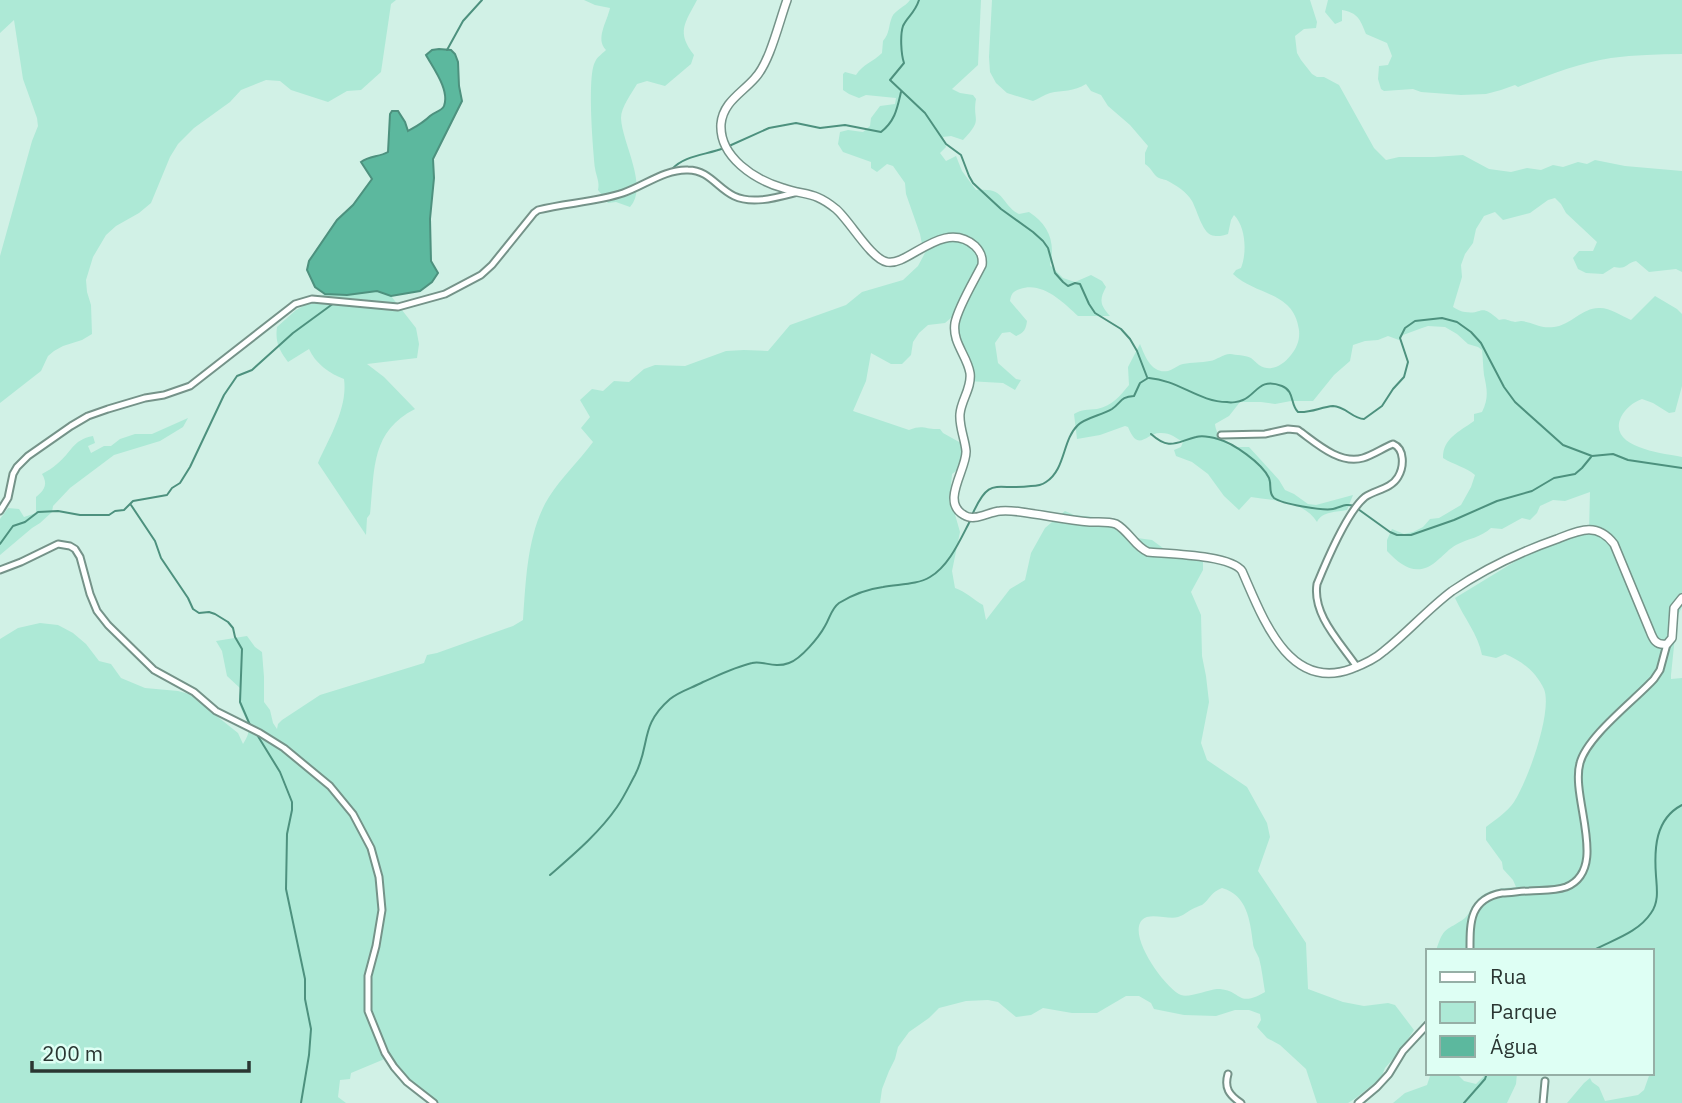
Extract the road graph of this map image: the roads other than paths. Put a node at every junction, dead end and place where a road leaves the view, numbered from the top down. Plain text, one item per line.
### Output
1 (787, 0) edge
2 (800, 192) junction
3 (1221, 435) dead end
4 (0, 511) edge
5 (0, 570) edge
6 (1682, 597) edge
7 (1667, 644) junction
8 (1357, 667) junction
9 (1470, 949) edge
10 (1426, 1026) edge
11 (1228, 1074) dead end
12 (1545, 1080) dead end
13 (434, 1103) edge
14 (1241, 1103) edge
15 (1358, 1103) edge
16 (1543, 1103) edge

1 - 2 street
2 - 4 street
2 - 8 street
3 - 8 street
5 - 13 street
6 - 7 street
7 - 8 street
7 - 9 street
10 - 15 street
11 - 14 street
12 - 16 street

